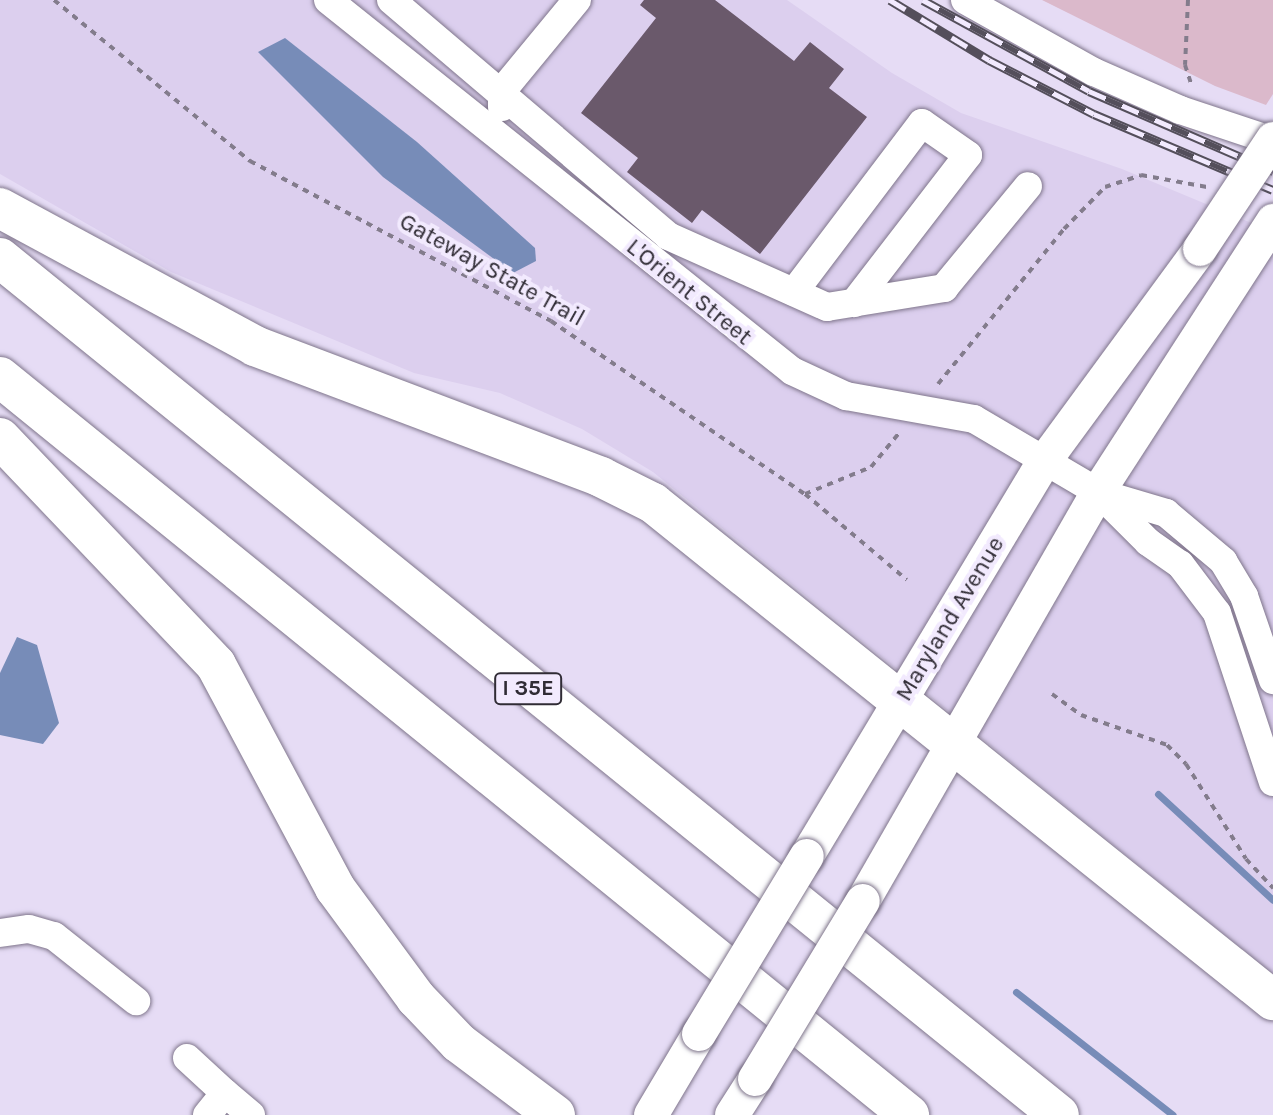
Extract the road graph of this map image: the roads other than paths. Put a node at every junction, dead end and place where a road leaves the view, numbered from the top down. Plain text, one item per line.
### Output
1 (328, 0) edge
2 (391, 0) edge
3 (577, 0) edge
4 (965, 0) edge
5 (502, 91) junction
6 (501, 140) junction
7 (1273, 140) edge
8 (1028, 186) dead end
9 (0, 208) edge
10 (1273, 221) edge
11 (0, 258) edge
12 (794, 292) junction
13 (854, 303) junction
14 (0, 377) edge
15 (0, 438) edge
16 (1046, 459) junction
17 (1098, 492) junction
18 (1273, 680) edge
19 (902, 699) junction
20 (956, 743) junction
21 (1273, 782) edge
22 (0, 933) edge
23 (1273, 1000) edge
24 (136, 1001) dead end
25 (187, 1058) dead end
26 (225, 1093) junction
27 (741, 1101) edge
28 (207, 1115) edge
29 (251, 1115) edge
30 (555, 1115) edge
31 (651, 1115) edge
32 (909, 1115) edge
33 (1059, 1115) edge

1 - 6 street, L'Orient Street
2 - 5 street
3 - 5 street
4 - 7 street
5 - 6 street
5 - 12 street
6 - 16 street, L'Orient Street
7 - 16 main road, Maryland Avenue, bridge
8 - 13 street
9 - 19 highway
10 - 17 main road
11 - 33 highway, I 35E
12 - 13 street
12 - 13 street
14 - 32 highway
15 - 30 highway
16 - 17 street, L'Orient Street
16 - 19 main road, Maryland Avenue
17 - 18 street, L'Orient Street
17 - 20 main road
17 - 21 street, L'Orient Street
19 - 20 highway
19 - 31 main road, Maryland Avenue, bridge
20 - 23 highway
20 - 27 main road, bridge
22 - 24 street
25 - 26 street
26 - 28 street
26 - 29 street

